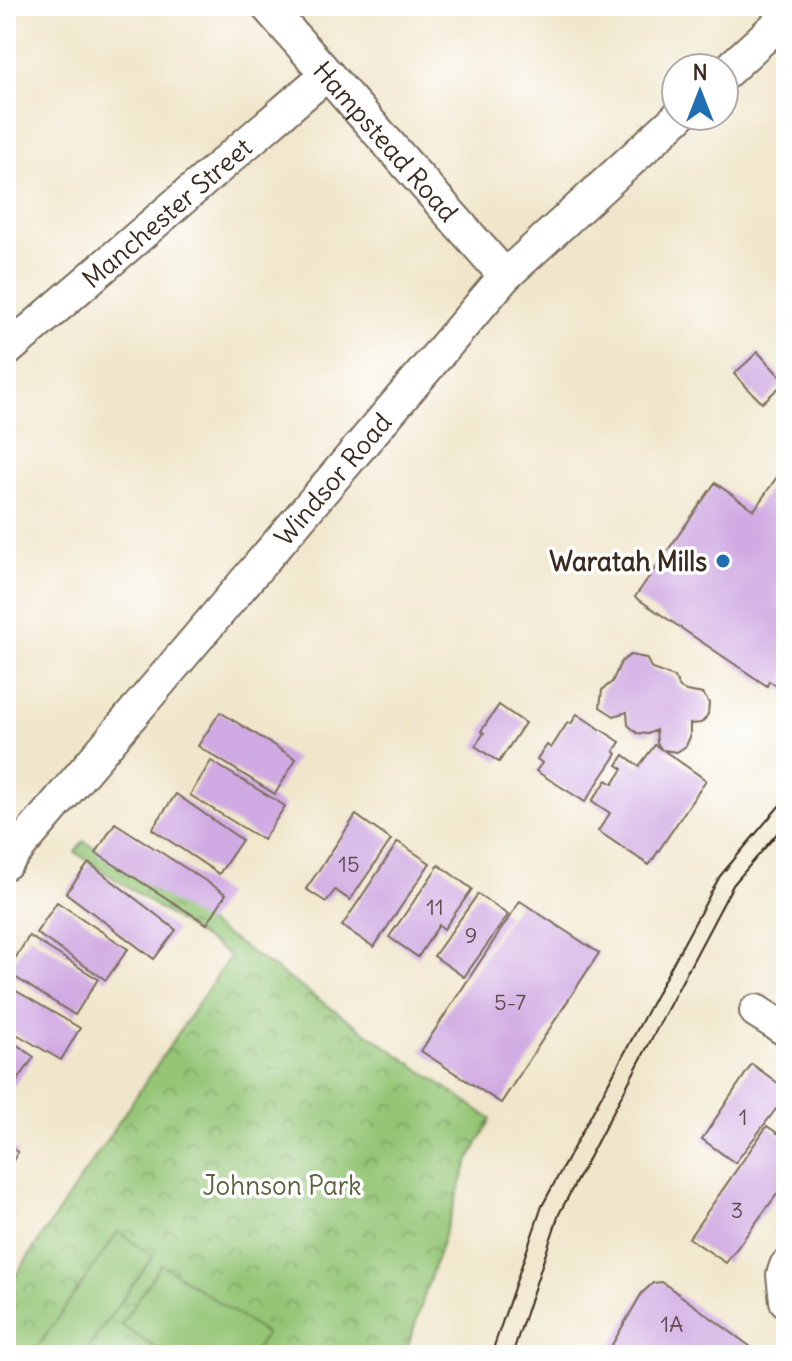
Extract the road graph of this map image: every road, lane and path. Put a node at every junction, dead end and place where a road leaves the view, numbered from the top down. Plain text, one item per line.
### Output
1 (267, 6) edge
2 (786, 17) edge
3 (740, 59) edge
4 (327, 74) junction
5 (662, 132) edge
6 (505, 276) junction
7 (6, 351) edge
8 (6, 863) edge
9 (756, 1011) dead end
10 (786, 1030) edge
11 (786, 1266) edge
12 (786, 1301) edge

1 - 4 street, Hampstead Road
2 - 3 street
4 - 6 street, Hampstead Road
4 - 7 street, Manchester Street
5 - 6 street, Windsor Road
6 - 8 street, Windsor Road
9 - 10 street
11 - 12 street

